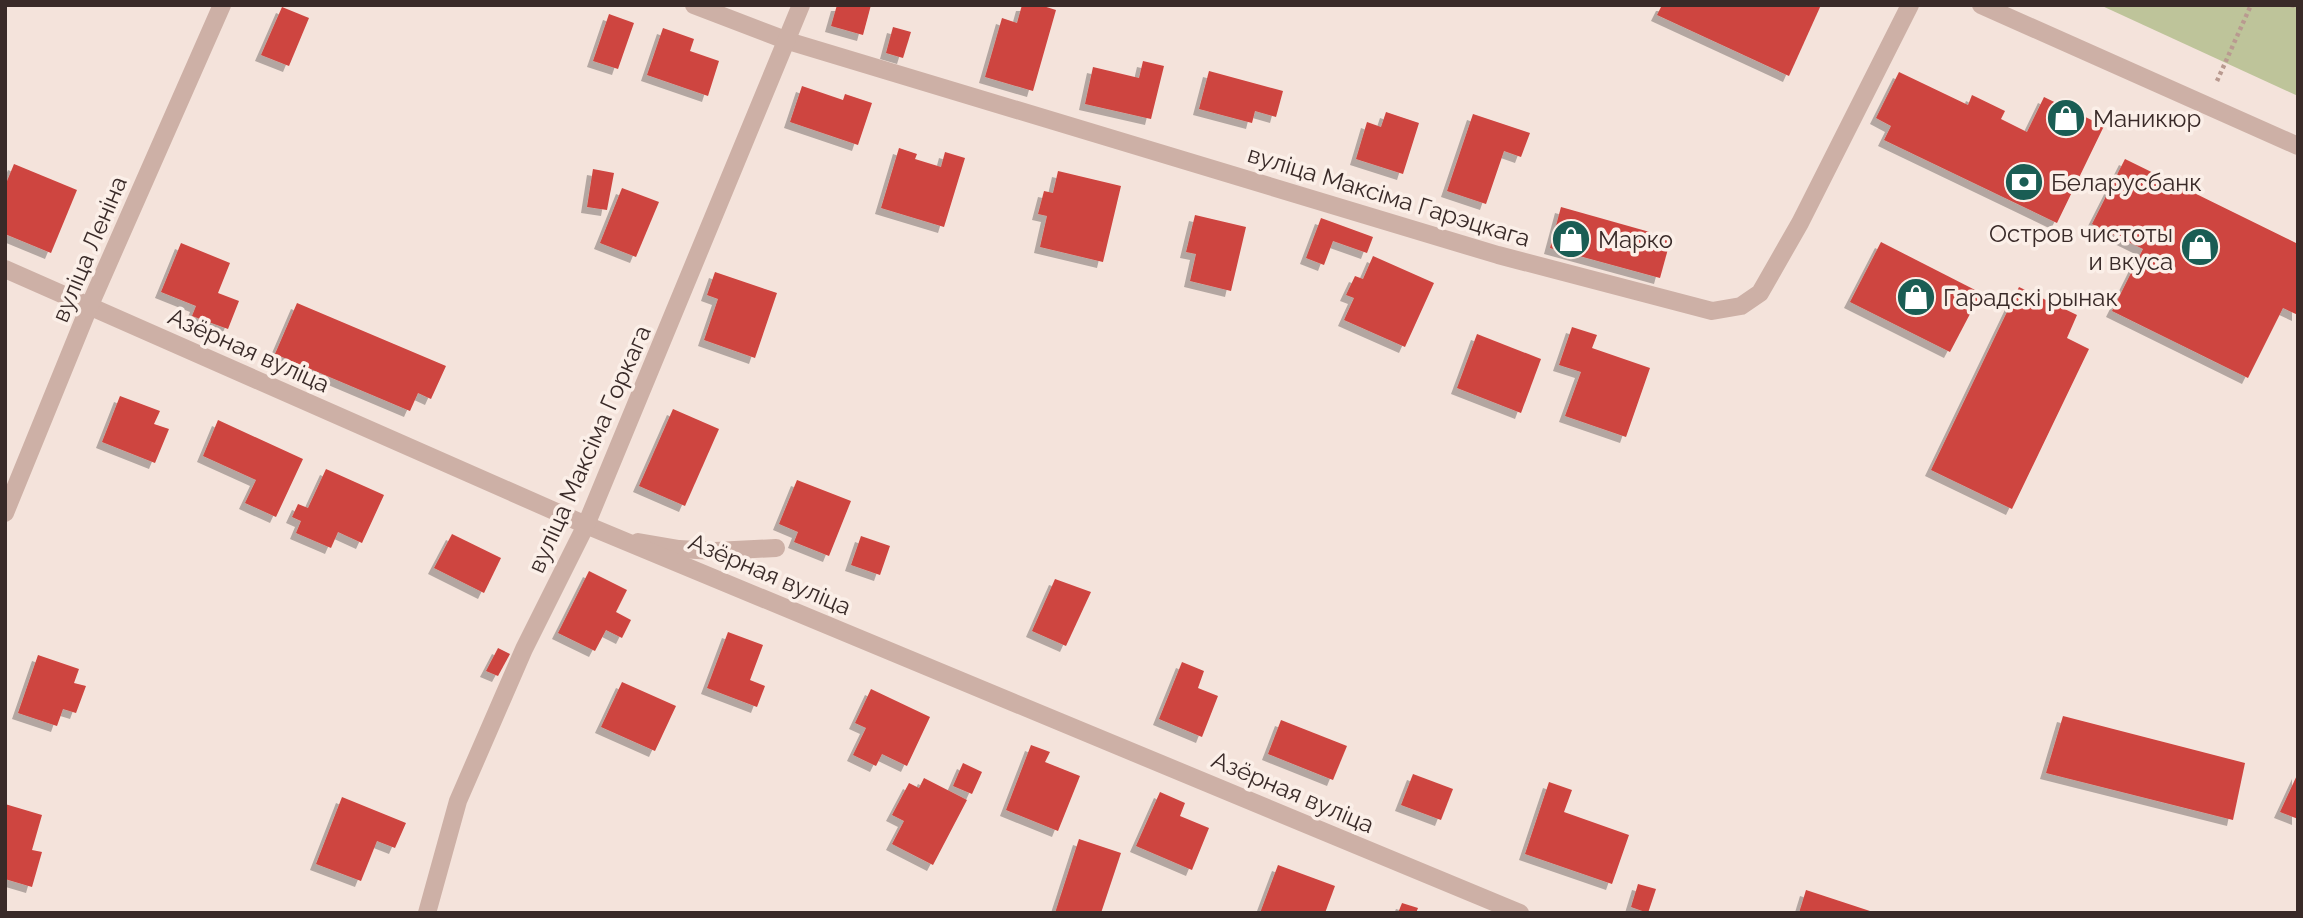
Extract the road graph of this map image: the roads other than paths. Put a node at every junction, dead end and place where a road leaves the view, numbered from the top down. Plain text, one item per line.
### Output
1 (222, 5) edge
2 (694, 5) edge
3 (801, 5) edge
4 (1910, 5) edge
5 (1981, 5) edge
6 (788, 41) junction
7 (2298, 146) edge
8 (5, 269) edge
9 (89, 307) junction
10 (5, 513) edge
11 (586, 525) junction
12 (627, 541) junction
13 (776, 548) dead end
14 (427, 913) edge
15 (1520, 913) edge

1 - 9 street, вуліца Леніна
2 - 6 street, вуліца Максіма Гарэцкага
3 - 6 street, вуліца Максіма Горкага
4 - 6 street, вуліца Максіма Гарэцкага
5 - 7 street
6 - 11 street, вуліца Максіма Горкага
8 - 9 street, Азёрная вуліца
9 - 10 street, вуліца Леніна
9 - 11 street, Азёрная вуліца
11 - 12 street, Азёрная вуліца
11 - 14 street, вуліца Максіма Горкага
12 - 13 street
12 - 15 street, Азёрная вуліца

